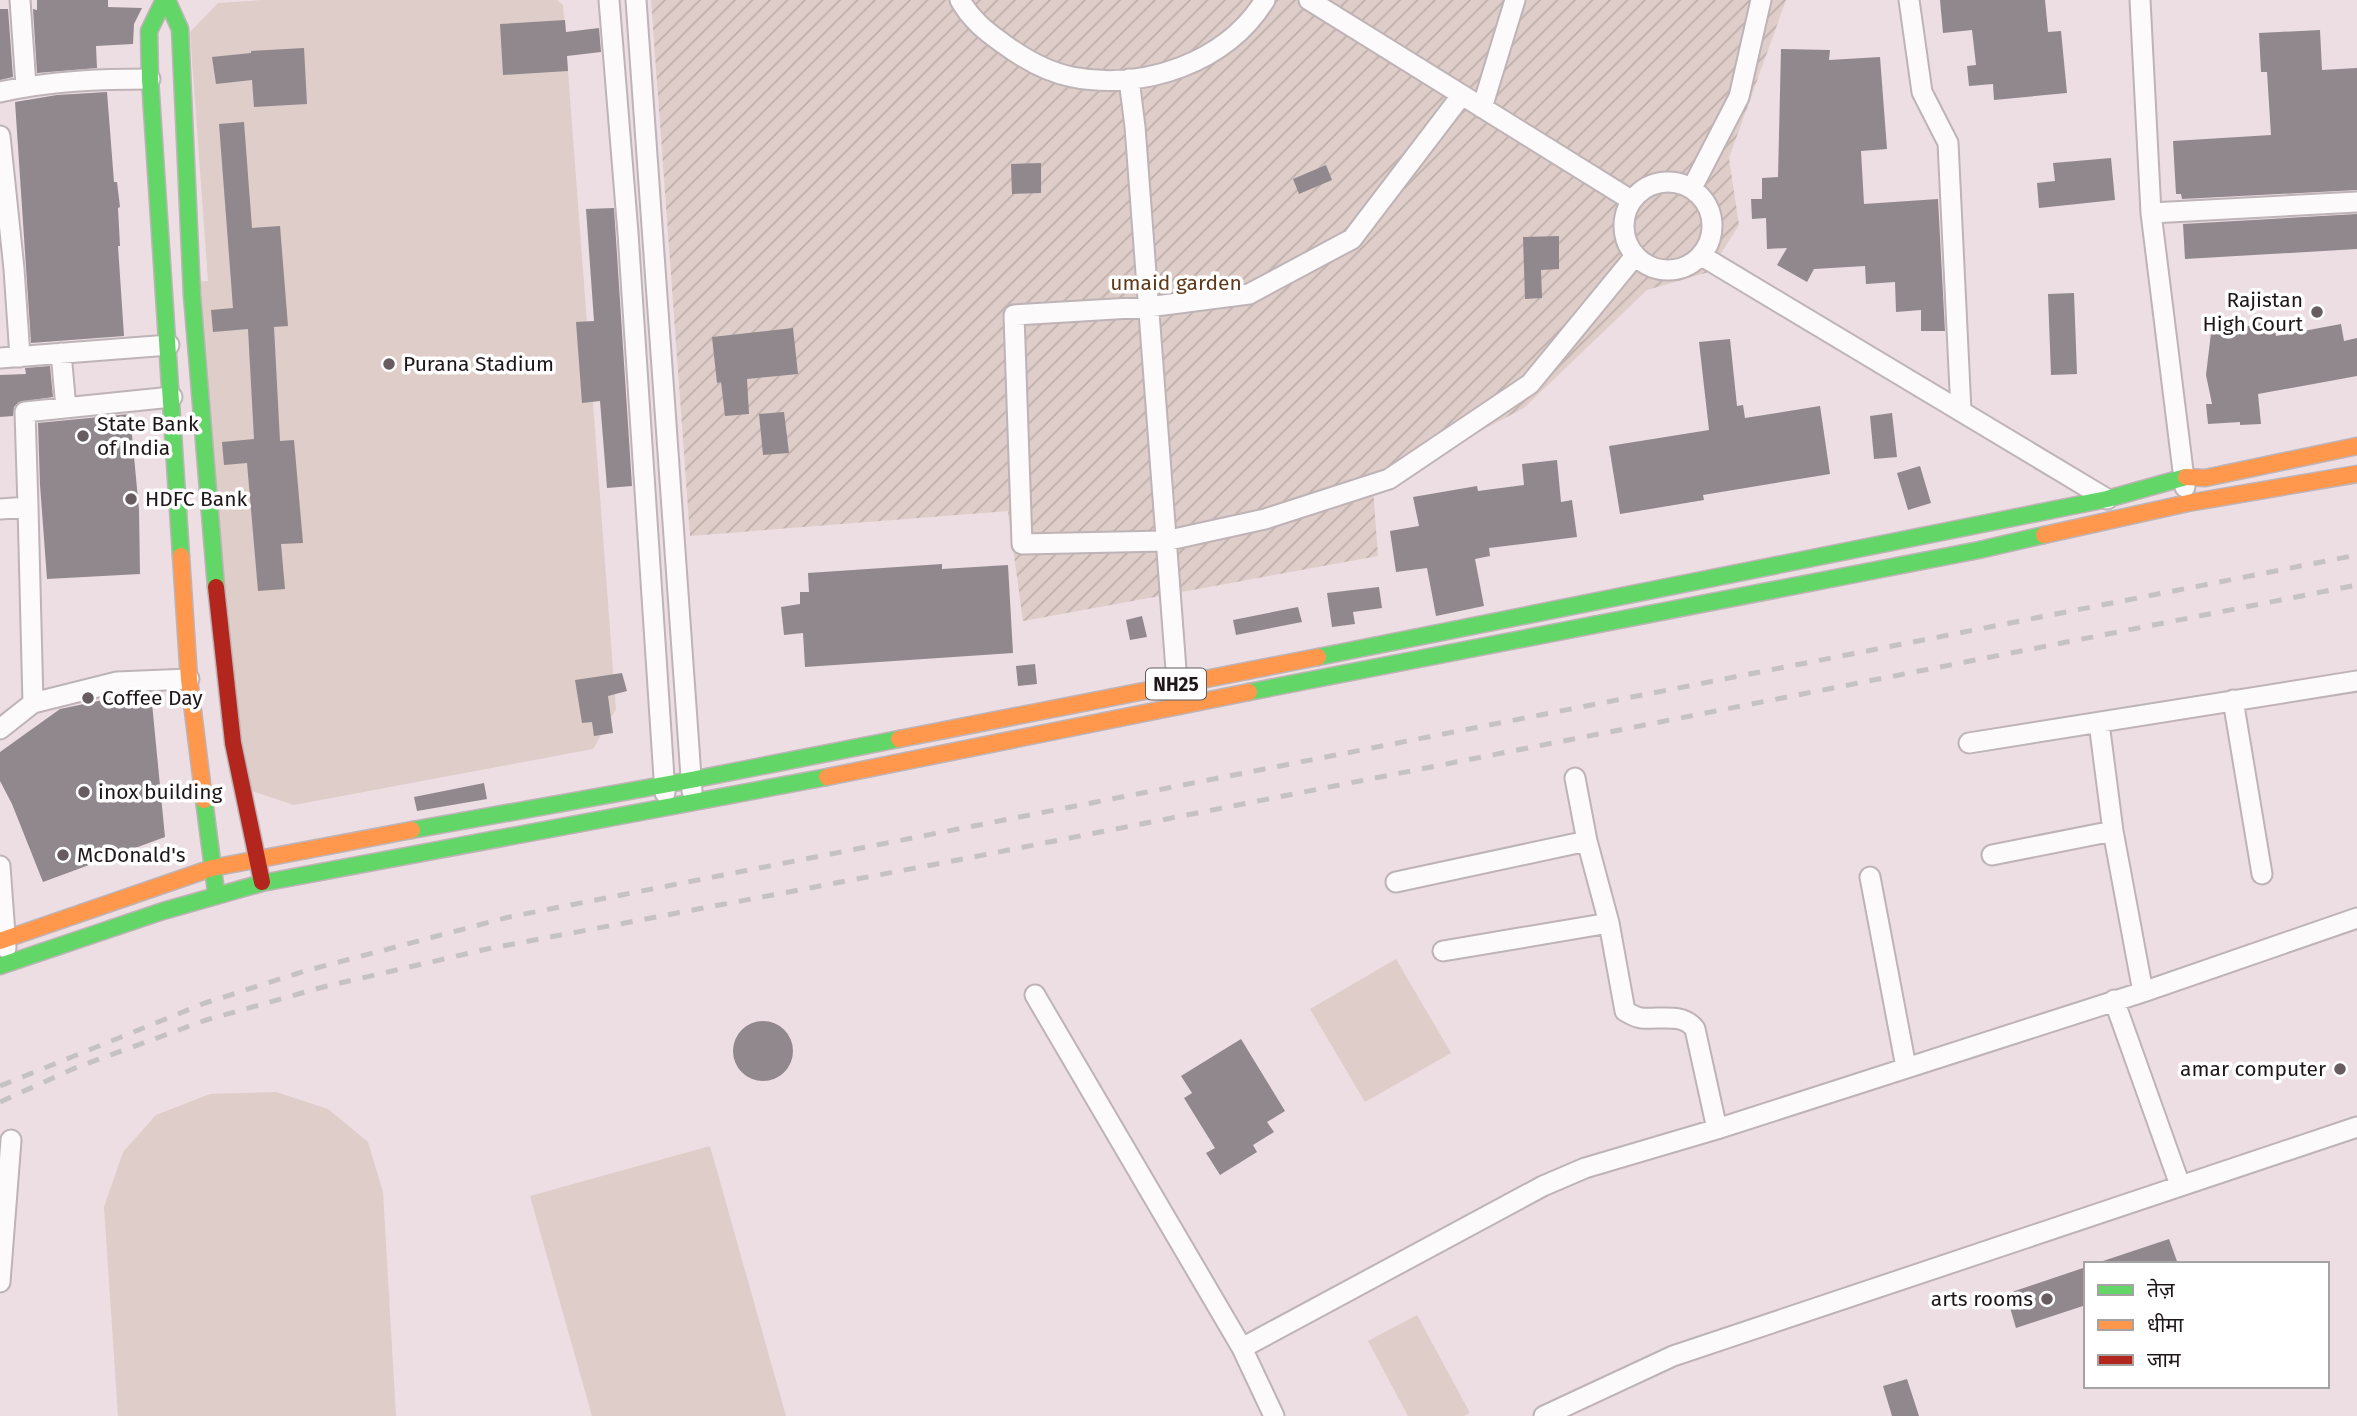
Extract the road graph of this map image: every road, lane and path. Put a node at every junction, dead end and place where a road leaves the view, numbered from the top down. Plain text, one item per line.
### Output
1 (20, 0) edge
2 (165, 0) edge
3 (609, 0) edge
4 (636, 0) edge
5 (960, 0) edge
6 (1265, 0) edge
7 (1309, 0) edge
8 (1515, 0) edge
9 (1761, 0) edge
10 (1909, 0) edge
11 (2140, 0) edge
12 (150, 79) junction
13 (1129, 79) junction
14 (26, 86) junction
15 (0, 92) edge
16 (1461, 96) junction
17 (1482, 108) junction
18 (0, 136) edge
19 (1692, 188) junction
20 (3, 189) edge
21 (1632, 201) junction
22 (2357, 202) edge
23 (2151, 213) junction
24 (1635, 256) junction
25 (1702, 256) junction
26 (7, 270) edge
27 (1148, 307) junction
28 (169, 345) junction
29 (61, 353) junction
30 (20, 357) junction
31 (0, 358) edge
32 (172, 397) junction
33 (66, 408) junction
34 (1961, 411) junction
35 (2357, 446) edge
36 (2357, 474) edge
37 (2183, 477) junction
38 (2106, 499) junction
39 (2188, 503) junction
40 (28, 507) junction
41 (0, 509) edge
42 (1165, 541) junction
43 (189, 679) junction
44 (2357, 681) edge
45 (1177, 683) junction
46 (2233, 700) junction
47 (33, 703) junction
48 (2099, 723) junction
49 (0, 729) edge
50 (1969, 743) dead end
51 (1576, 778) dead end
52 (691, 780) junction
53 (665, 784) junction
54 (694, 803) junction
55 (665, 808) junction
56 (2113, 831) junction
57 (1587, 841) junction
58 (1992, 855) dead end
59 (256, 858) junction
60 (0, 866) edge
61 (212, 868) junction
62 (2262, 874) dead end
63 (1870, 877) dead end
64 (1396, 882) dead end
65 (262, 883) junction
66 (216, 895) junction
67 (2357, 918) edge
68 (1609, 923) junction
69 (3, 940) edge
70 (1443, 951) dead end
71 (4, 965) edge
72 (2144, 992) junction
73 (1035, 995) dead end
74 (2114, 1000) junction
75 (1906, 1067) junction
76 (2357, 1127) edge
77 (1717, 1129) junction
78 (11, 1140) dead end
79 (2180, 1185) junction
80 (2, 1237) edge
81 (0, 1282) edge
82 (1242, 1348) junction
83 (1274, 1416) edge
84 (1544, 1416) edge

1 - 14 street
2 - 12 main road
2 - 59 main road
3 - 53 street
4 - 52 street
5 - 13 street
6 - 13 street
7 - 16 street
8 - 17 street
9 - 19 street
10 - 34 street
11 - 23 street
12 - 14 street
12 - 28 main road
13 - 27 street
14 - 15 street
16 - 17 street
16 - 27 street
17 - 21 street
18 - 20 street
19 - 21 street
19 - 25 street
20 - 26 street
21 - 24 street
22 - 23 street
23 - 37 street
24 - 25 street
24 - 42 street
25 - 34 street
26 - 30 street
27 - 42 street
27 - 42 street
28 - 29 street
28 - 32 main road
29 - 30 street
29 - 33 street
30 - 31 street
32 - 33 street
32 - 43 main road
33 - 40 street
34 - 38 street
35 - 37 main road, NH25
36 - 39 main road, NH25
37 - 38 main road, NH25
37 - 39 street
38 - 45 main road, NH25
39 - 54 main road, NH25
40 - 41 street
40 - 47 street
42 - 45 street
43 - 47 street
43 - 61 main road
44 - 46 street
45 - 52 main road, NH25
46 - 48 street
46 - 62 street
47 - 49 street
48 - 50 street
48 - 56 street
51 - 57 street
52 - 53 main road, NH25
52 - 54 street
53 - 55 street
53 - 59 main road, NH25
54 - 55 main road, NH25
55 - 65 main road, NH25
56 - 58 street
56 - 72 street
57 - 64 street
57 - 68 street
59 - 61 main road, NH25
59 - 65 main road
60 - 69 street
61 - 66 main road
61 - 69 main road, NH25
63 - 75 street
65 - 66 main road, NH25
66 - 71 main road, NH25
67 - 72 street
68 - 70 street
68 - 77 street
69 - 71 street
72 - 74 street
73 - 82 street
74 - 75 street
74 - 79 street
75 - 77 street
76 - 79 street
77 - 82 street
78 - 80 street
79 - 84 street
80 - 81 street
82 - 83 street

